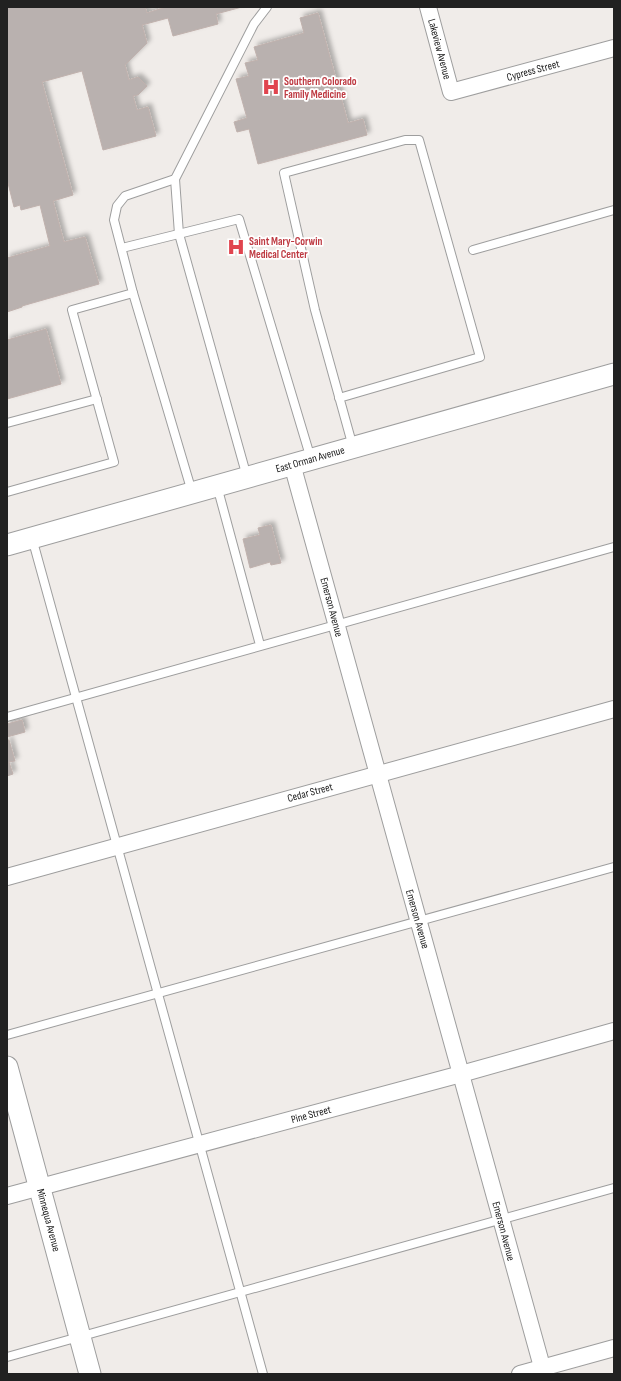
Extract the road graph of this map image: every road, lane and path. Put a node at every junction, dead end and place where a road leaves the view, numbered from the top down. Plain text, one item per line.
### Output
1 (267, 7) edge
2 (428, 7) edge
3 (614, 48) edge
4 (451, 92) joint
5 (175, 179) junction
6 (614, 210) edge
7 (179, 234) junction
8 (122, 248) junction
9 (473, 250) dead end
10 (133, 293) junction
11 (614, 374) edge
12 (339, 398) junction
13 (97, 399) junction
14 (7, 423) edge
15 (353, 447) junction
16 (302, 461) junction
17 (248, 476) junction
18 (217, 485) junction
19 (7, 492) edge
20 (192, 492) junction
21 (32, 538) junction
22 (7, 545) edge
23 (614, 547) edge
24 (336, 624) junction
25 (260, 645) junction
26 (75, 697) junction
27 (614, 709) edge
28 (7, 717) edge
29 (378, 774) junction
30 (117, 845) junction
31 (614, 867) edge
32 (7, 877) edge
33 (419, 922) junction
34 (158, 993) junction
35 (614, 1030) edge
36 (7, 1035) edge
37 (7, 1066) edge
38 (461, 1074) junction
39 (201, 1144) junction
40 (40, 1187) junction
41 (614, 1188) edge
42 (7, 1196) edge
43 (501, 1220) junction
44 (240, 1292) junction
45 (79, 1335) junction
46 (614, 1348) edge
47 (7, 1357) edge
48 (543, 1371) edge
49 (90, 1374) edge
50 (263, 1374) edge
51 (520, 1374) edge

1 - 5 lane
2 - 4 street, Lakeview Avenue
3 - 4 street, Cypress Street
5 - 7 lane
5 - 8 lane
6 - 9 lane
7 - 8 lane
7 - 16 lane
7 - 17 lane
8 - 10 lane
10 - 13 lane
10 - 20 lane
11 - 15 street, East Orman Avenue
12 - 12 lane
12 - 15 lane
13 - 14 lane
13 - 19 lane
15 - 16 street, East Orman Avenue
16 - 17 street, East Orman Avenue
16 - 24 street, Emerson Avenue
17 - 18 street, East Orman Avenue
18 - 20 street, East Orman Avenue
18 - 25 lane
20 - 21 street, East Orman Avenue
21 - 22 street, East Orman Avenue
21 - 26 lane
23 - 24 lane
24 - 25 lane
24 - 29 street, Emerson Avenue
25 - 26 lane
26 - 28 lane
26 - 30 lane
27 - 29 street, Cedar Street
29 - 30 street, Cedar Street
29 - 33 street, Emerson Avenue
30 - 32 street, Cedar Street
30 - 34 lane
31 - 33 lane
33 - 34 lane
33 - 38 street, Emerson Avenue
34 - 36 lane
34 - 39 lane
35 - 38 street, Pine Street
37 - 40 street, Minnequa Avenue
38 - 39 street, Pine Street
38 - 43 street, Emerson Avenue
39 - 40 street, Pine Street
39 - 44 lane
40 - 42 street, Pine Street
40 - 45 street, Minnequa Avenue
41 - 43 lane
43 - 44 lane
43 - 48 street, Emerson Avenue
44 - 45 lane
44 - 50 lane
45 - 47 lane
45 - 49 street, Minnequa Avenue
46 - 48 street
48 - 51 street

